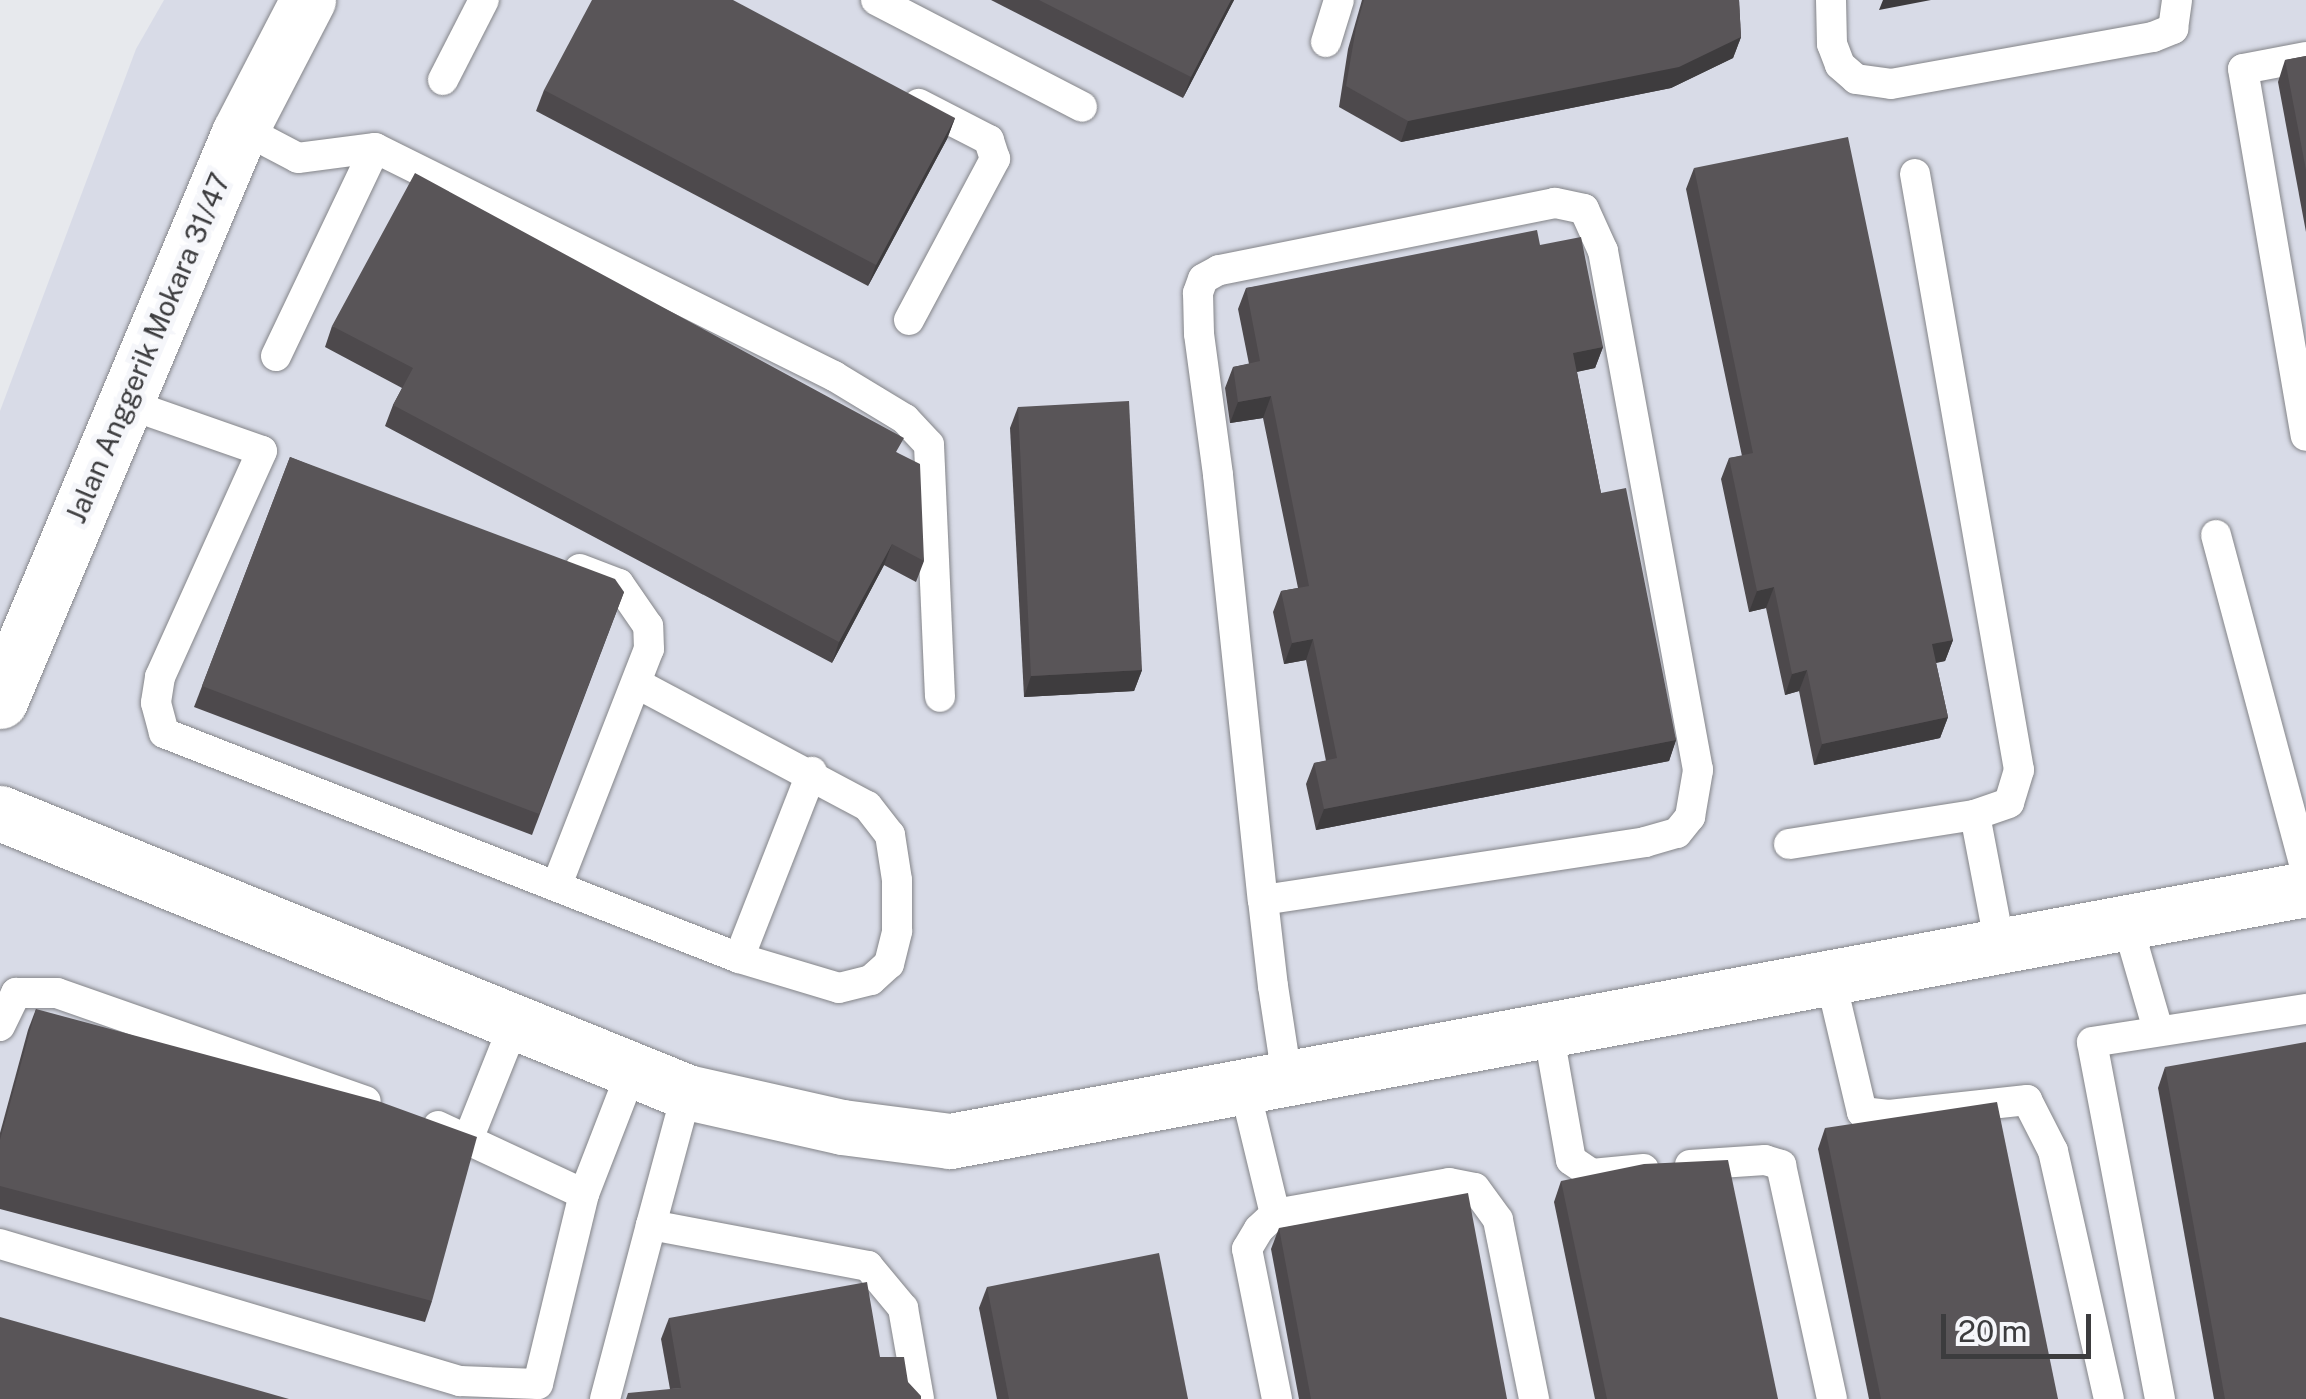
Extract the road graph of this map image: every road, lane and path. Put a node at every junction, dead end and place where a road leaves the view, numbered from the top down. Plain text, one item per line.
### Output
1 (308, 0) edge
2 (484, 0) edge
3 (876, 0) edge
4 (1339, 0) edge
5 (1830, 0) edge
6 (2177, 0) edge
7 (1326, 42) dead end
8 (2306, 57) edge
9 (443, 80) dead end
10 (889, 88) edge
11 (1082, 106) dead end
12 (241, 128) junction
13 (375, 148) junction
14 (1915, 174) dead end
15 (909, 320) dead end
16 (276, 356) dead end
17 (124, 403) junction
18 (2306, 436) edge
19 (262, 451) junction
20 (298, 464) edge
21 (2216, 535) dead end
22 (548, 557) edge
23 (638, 684) junction
24 (940, 697) dead end
25 (0, 701) edge
26 (812, 772) junction
27 (0, 813) edge
28 (1975, 815) junction
29 (1790, 844) dead end
30 (2306, 871) edge
31 (558, 882) junction
32 (2306, 889) edge
33 (1264, 900) junction
34 (2127, 923) junction
35 (2000, 946) junction
36 (739, 958) junction
37 (1830, 977) junction
38 (2306, 1010) edge
39 (515, 1022) junction
40 (0, 1026) edge
41 (1548, 1030) junction
42 (2158, 1030) junction
43 (632, 1070) junction
44 (1266, 1082) junction
45 (687, 1092) junction
46 (469, 1137) junction
47 (584, 1194) junction
48 (1275, 1214) junction
49 (650, 1224) junction
50 (0, 1244) edge
51 (606, 1399) edge
52 (919, 1399) edge
53 (1277, 1399) edge
54 (1534, 1399) edge
55 (1832, 1399) edge
56 (2109, 1399) edge
57 (2160, 1399) edge

1 - 12 street, Jalan Anggerik Mokara 31/47
2 - 9 lane
3 - 11 lane
4 - 7 lane
5 - 6 lane
8 - 18 lane
10 - 15 lane
12 - 13 lane
12 - 17 street, Jalan Anggerik Mokara 31/47
13 - 16 lane
13 - 24 lane
14 - 28 lane
17 - 19 lane
17 - 25 street, Jalan Anggerik Mokara 31/47
19 - 20 lane
19 - 31 lane
21 - 30 lane
22 - 23 lane
23 - 26 lane
23 - 31 lane
26 - 36 lane
26 - 36 lane
27 - 39 street
28 - 29 lane
28 - 35 lane
31 - 36 lane
32 - 34 street
33 - 33 lane
33 - 44 lane
34 - 35 street
34 - 42 lane
35 - 37 street
37 - 41 street
37 - 56 lane
38 - 42 lane
39 - 43 street
39 - 46 lane
40 - 46 lane
41 - 44 street
41 - 55 lane
42 - 57 lane
43 - 45 street
43 - 47 lane
44 - 45 street
44 - 48 lane
45 - 49 lane
46 - 47 lane
47 - 50 lane
48 - 53 lane
48 - 54 lane
49 - 51 lane
49 - 52 lane

